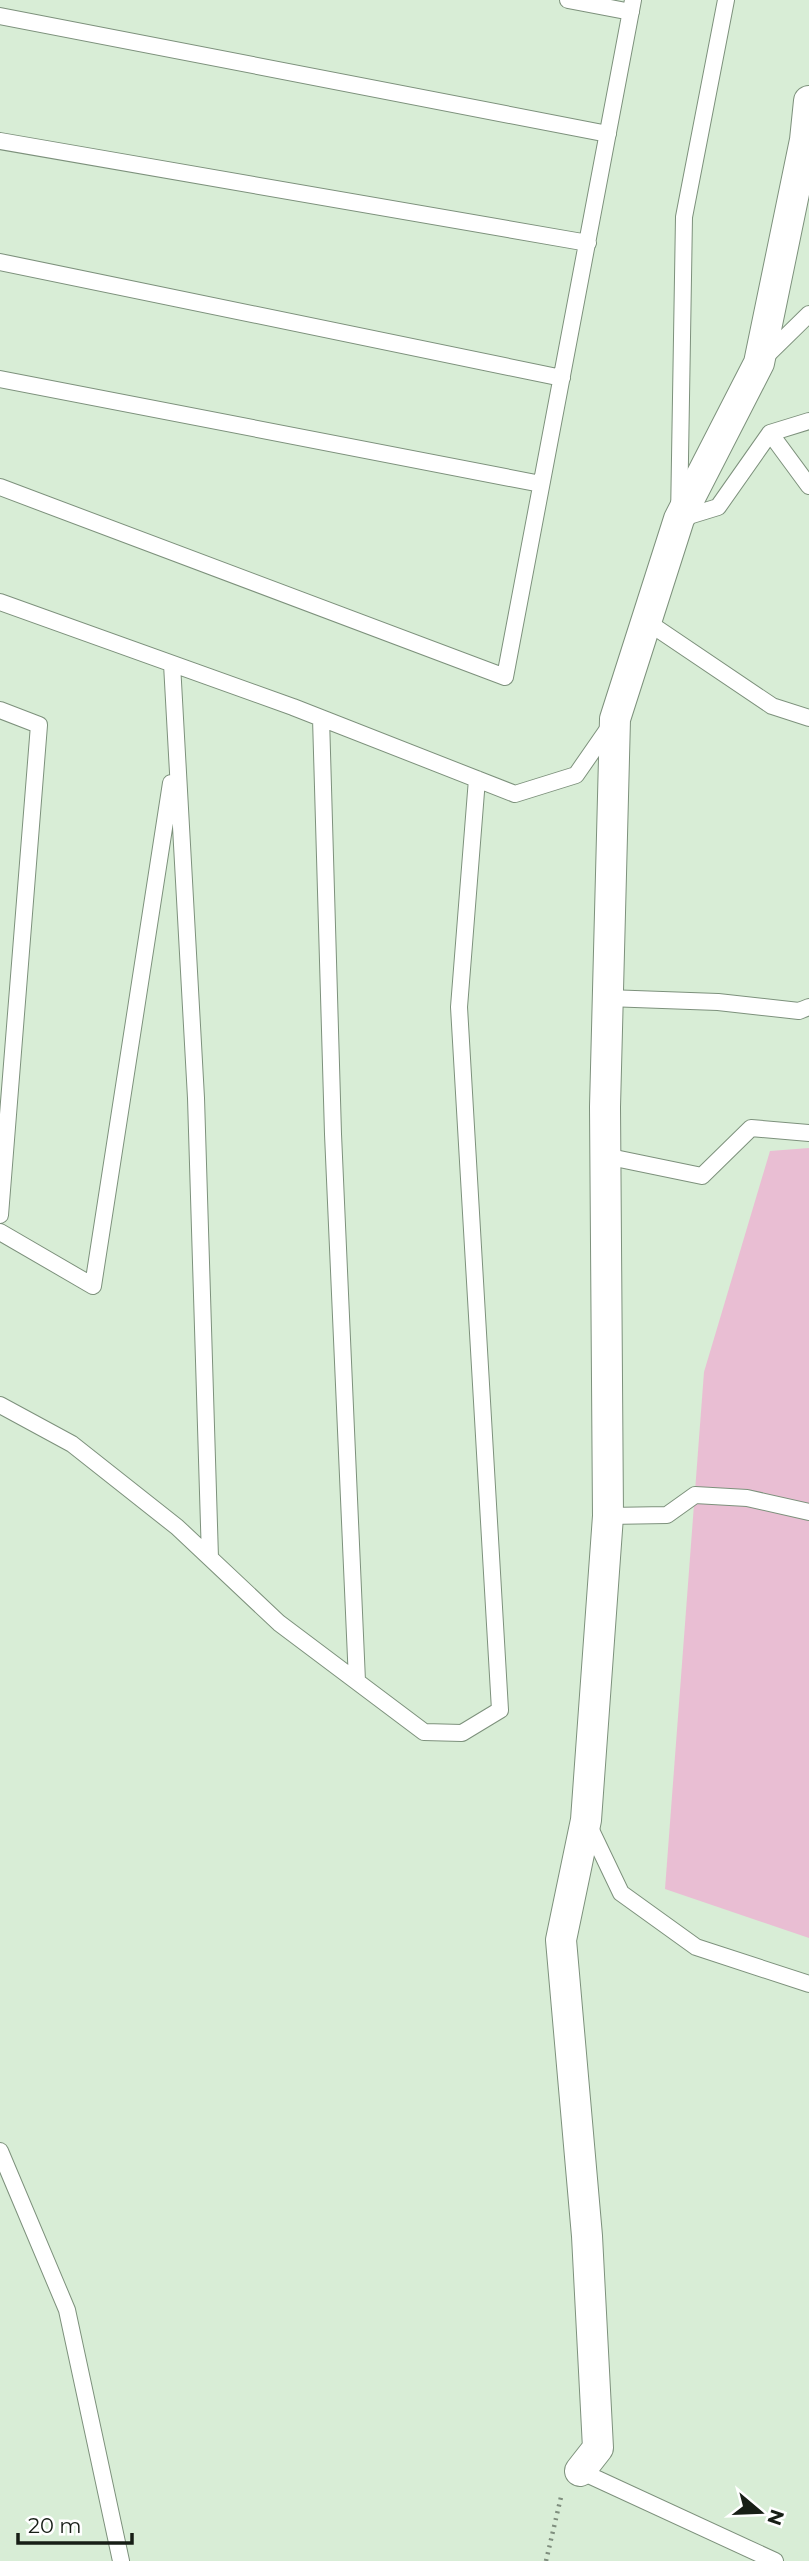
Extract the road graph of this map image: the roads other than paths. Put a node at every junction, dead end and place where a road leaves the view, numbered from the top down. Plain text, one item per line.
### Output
1 (568, 0) edge
2 (726, 0) edge
3 (632, 6) edge
4 (0, 16) edge
5 (809, 101) edge
6 (608, 134) junction
7 (0, 141) edge
8 (588, 243) junction
9 (0, 262) edge
10 (809, 314) edge
11 (759, 363) junction
12 (562, 378) junction
13 (0, 379) edge
14 (809, 421) edge
15 (770, 433) junction
16 (541, 484) junction
17 (809, 486) edge
18 (0, 487) edge
19 (679, 519) junction
20 (0, 602) edge
21 (646, 621) junction
22 (172, 664) junction
23 (0, 710) edge
24 (321, 718) junction
25 (809, 718) edge
26 (615, 719) junction
27 (177, 749) junction
28 (477, 779) junction
29 (607, 998) junction
30 (809, 1007) edge
31 (809, 1133) edge
32 (605, 1157) junction
33 (0, 1215) edge
34 (0, 1232) edge
35 (0, 1405) edge
36 (809, 1512) edge
37 (607, 1516) junction
38 (210, 1558) junction
39 (357, 1681) junction
40 (586, 1820) junction
41 (809, 1984) edge
42 (0, 2151) edge
43 (580, 2471) joint
44 (121, 2561) edge
45 (775, 2561) edge

1 - 3 lane
2 - 19 lane
3 - 6 lane
4 - 6 lane
5 - 11 street
6 - 8 lane
7 - 8 lane
8 - 12 lane
9 - 12 lane
10 - 11 lane
11 - 19 street
12 - 16 lane
13 - 16 lane
14 - 15 lane
15 - 17 lane
15 - 19 lane
16 - 18 lane
19 - 21 street
20 - 22 lane
21 - 25 lane
21 - 26 street
22 - 24 lane
22 - 27 lane
23 - 33 lane
24 - 28 lane
24 - 39 lane
26 - 28 lane
26 - 29 street
27 - 34 lane
27 - 38 lane
28 - 39 lane
29 - 30 lane
29 - 32 street
31 - 32 lane
32 - 37 street
35 - 38 lane
36 - 37 lane
37 - 40 street
38 - 39 lane
40 - 41 lane
40 - 43 street
42 - 44 lane
43 - 45 lane

